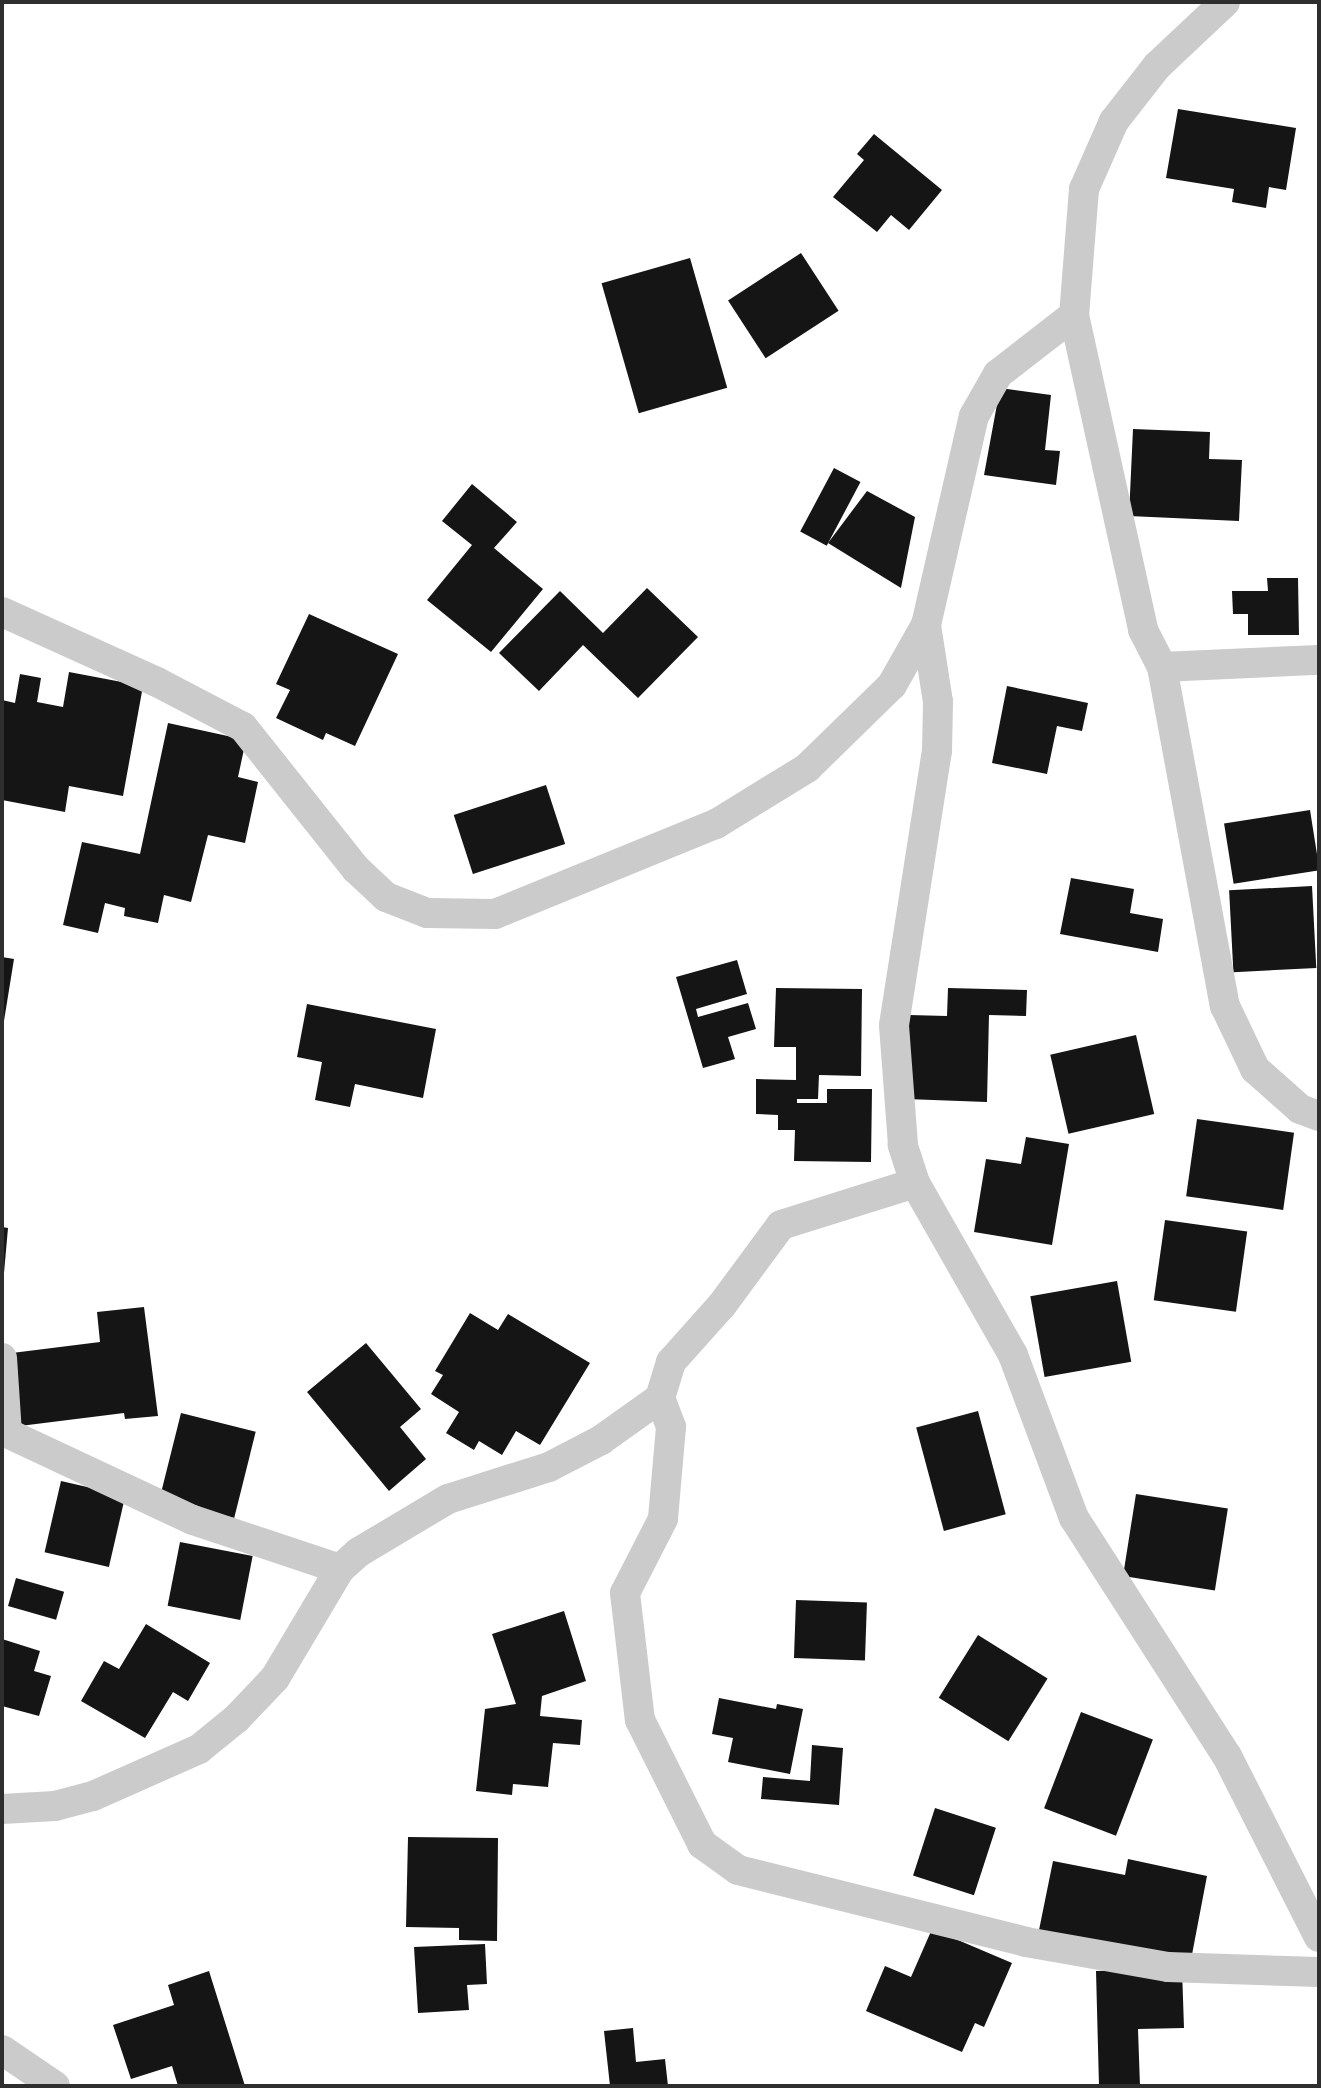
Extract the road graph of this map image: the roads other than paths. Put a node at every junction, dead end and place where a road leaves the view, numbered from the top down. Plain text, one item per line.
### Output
1 (1225, 2) edge
2 (1074, 315) junction
3 (2, 612) edge
4 (926, 625) junction
5 (1319, 660) edge
6 (1162, 667) junction
7 (1319, 1116) edge
8 (915, 1183) junction
9 (2, 1358) edge
10 (660, 1398) junction
11 (340, 1569) junction
12 (2, 1810) edge
13 (1319, 1937) edge
14 (1319, 1972) edge
15 (2, 2050) edge
16 (55, 2086) edge

1 - 2 street
2 - 4 street
2 - 6 street
3 - 4 street
4 - 8 street
5 - 6 street
6 - 7 street
8 - 10 street
8 - 13 street
9 - 11 street
10 - 11 street
10 - 14 street
11 - 12 street
15 - 16 street

